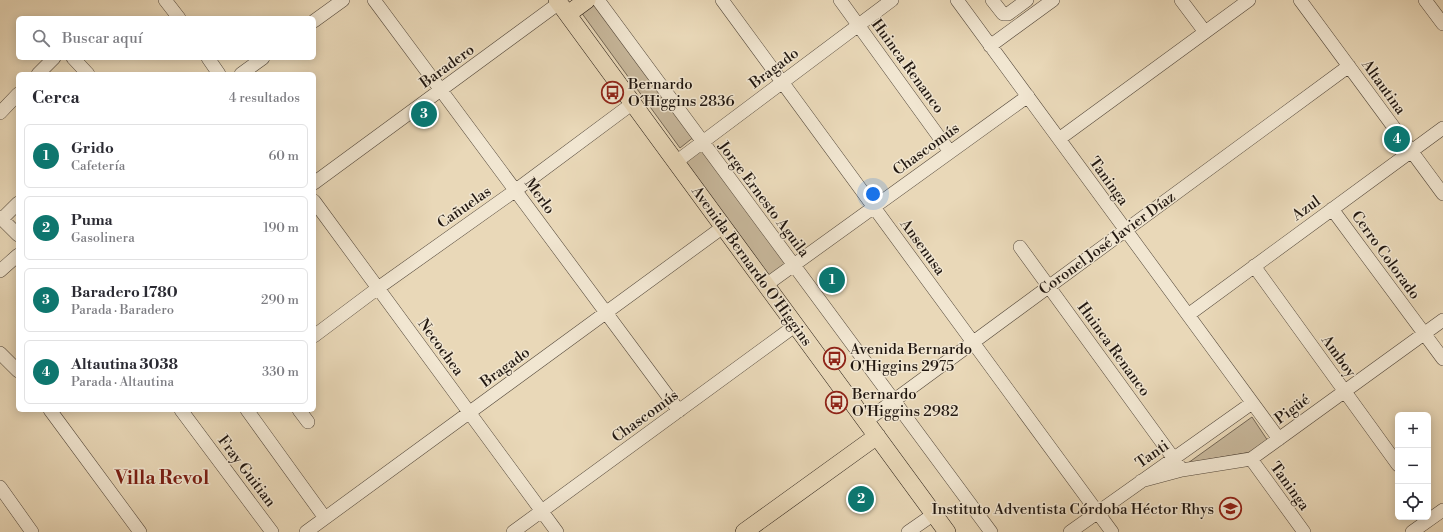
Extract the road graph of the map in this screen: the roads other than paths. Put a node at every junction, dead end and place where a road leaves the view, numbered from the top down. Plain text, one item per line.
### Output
1 (165, 0) edge
2 (343, 0) edge
3 (374, 0) edge
4 (588, 0) edge
5 (598, 0) edge
6 (722, 0) edge
7 (840, 0) edge
8 (892, 0) edge
9 (957, 0) edge
10 (992, 0) edge
11 (1027, 0) edge
12 (1053, 0) edge
13 (1181, 0) edge
14 (1249, 0) edge
15 (1300, 0) edge
16 (1425, 0) edge
17 (561, 6) edge
18 (177, 16) edge
19 (316, 20) edge
20 (1443, 24) edge
21 (858, 25) junction
22 (1205, 32) junction
23 (990, 46) junction
24 (52, 60) edge
25 (74, 60) edge
26 (209, 60) edge
27 (260, 60) edge
28 (1348, 66) junction
29 (40, 72) edge
30 (86, 72) edge
31 (218, 72) edge
32 (244, 72) edge
33 (782, 82) junction
34 (442, 89) junction
35 (16, 96) edge
36 (1028, 96) junction
37 (633, 103) junction
38 (0, 113) edge
39 (1443, 128) edge
40 (1059, 139) junction
41 (702, 142) junction
42 (1411, 151) junction
43 (950, 152) junction
44 (676, 162) junction
45 (316, 182) edge
46 (516, 190) junction
47 (1443, 194) edge
48 (316, 204) edge
49 (16, 205) edge
50 (874, 207) junction
51 (1332, 209) junction
52 (1, 218) edge
53 (724, 227) junction
54 (1126, 230) junction
55 (16, 233) edge
56 (1020, 247) dead end
57 (16, 256) edge
58 (794, 265) junction
59 (1254, 266) junction
60 (0, 271) edge
61 (766, 285) junction
62 (1049, 287) junction
63 (378, 288) junction
64 (606, 313) junction
65 (1188, 315) junction
66 (1443, 320) edge
67 (796, 325) junction
68 (316, 334) edge
69 (1424, 334) junction
70 (973, 343) junction
71 (0, 353) edge
72 (1443, 359) edge
73 (16, 369) edge
74 (1345, 391) junction
75 (894, 401) junction
76 (1252, 403) junction
77 (678, 411) junction
78 (51, 412) edge
79 (182, 412) edge
80 (248, 412) edge
81 (300, 412) edge
82 (469, 413) junction
83 (866, 421) junction
84 (308, 422) dead end
85 (877, 436) junction
86 (1279, 439) junction
87 (1174, 458) junction
88 (1251, 459) junction
89 (1395, 461) edge
90 (1182, 470) junction
91 (1141, 481) junction
92 (0, 488) edge
93 (542, 511) junction
94 (1435, 511) edge
95 (1098, 512) junction
96 (934, 514) junction
97 (326, 518) junction
98 (32, 532) edge
99 (140, 532) edge
100 (272, 532) edge
101 (306, 532) edge
102 (513, 532) edge
103 (557, 532) edge
104 (744, 532) edge
105 (908, 532) edge
106 (947, 532) edge
107 (991, 532) edge
108 (1070, 532) edge
109 (1112, 532) edge
110 (1304, 532) edge
111 (1412, 532) edge

1 - 18 street
2 - 19 street
3 - 34 street, Merlo
4 - 17 main road
5 - 41 street, Jorge Ernesto Aguila
6 - 33 street, Ansenusa
7 - 21 street, Huinca Renanco
8 - 21 street, Bragado
9 - 23 street, Taninga
10 - 11 street
12 - 23 street
13 - 22 street
14 - 22 street
15 - 28 street, Altautina
16 - 20 street
17 - 34 street, Baradero
17 - 37 main road, Avenida Bernardo O'Higgins
21 - 33 street, Bragado
21 - 43 street, Huinca Renanco
22 - 40 street
23 - 36 street, Taninga
24 - 29 street
25 - 30 street
26 - 31 street
27 - 32 street
28 - 42 street, Altautina
28 - 54 street, Coronel José Javier Díaz
33 - 41 street, Bragado
33 - 50 street, Ansenusa
34 - 45 street, Baradero
34 - 46 street, Merlo
35 - 38 street
36 - 40 street, Taninga
36 - 43 street, Chascomús
37 - 44 main road, Avenida Bernardo O'Higgins
37 - 46 street, Cañuelas
39 - 42 street, Azul
40 - 54 street, Taninga
41 - 44 street, Bragado
41 - 58 street, Jorge Ernesto Aguila
42 - 47 street, Altautina
42 - 51 street, Azul
43 - 50 street, Chascomús
44 - 53 main road, Avenida Bernardo O'Higgins
46 - 63 street, Cañuelas
46 - 64 street, Merlo
48 - 63 street, Necochea
49 - 52 street
50 - 58 street, Chascomús
50 - 70 street, Ansenusa
51 - 59 street, Azul
51 - 69 street, Cerro Colorado
52 - 55 street
53 - 61 main road, Avenida Bernardo O'Higgins
53 - 64 street, Bragado
54 - 62 street, Coronel José Javier Díaz
54 - 65 street, Taninga
56 - 62 street, Huinca Renanco
57 - 60 street
58 - 61 street, Chascomús
58 - 75 street, Jorge Ernesto Aguila
59 - 65 street, Azul
59 - 74 street, Amboy
61 - 67 main road, Avenida Bernardo O'Higgins
62 - 70 street, Coronel José Javier Díaz
62 - 87 street, Huinca Renanco
63 - 68 street, Cañuelas
63 - 82 street, Necochea
64 - 77 street, Merlo
64 - 82 street, Bragado
65 - 76 street, Taninga
66 - 69 street, Pigüé
67 - 77 street, Chascomús
67 - 83 main road, Avenida Bernardo O'Higgins
69 - 72 street, Cerro Colorado
69 - 74 street, Pigüé
70 - 75 street, Coronel José Javier Díaz
70 - 95 street, Ansenusa
71 - 73 street
74 - 86 street, Pigüé
74 - 89 street, Amboy
75 - 83 street, Coronel José Javier Díaz
75 - 107 street, Jorge Ernesto Aguila
76 - 86 street, Taninga
76 - 87 street, Tanti
77 - 93 street, Chascomús
78 - 99 street
79 - 100 street, Fray Guitian
80 - 97 street
81 - 84 street
82 - 93 street, Necochea
82 - 97 street, Bragado
83 - 85 main road, Avenida Bernardo O'Higgins
85 - 96 main road, Avenida Bernardo O'Higgins
85 - 104 main road
86 - 88 street, Pigüé
87 - 90 street, Huinca Renanco
87 - 91 street, Tanti
88 - 90 street, Pigüé
88 - 110 street, Taninga
90 - 91 street, Pigüé
91 - 95 street, Tanti
92 - 98 street
93 - 102 street, Chascomús
93 - 103 street, Necochea
94 - 111 street
95 - 108 street, Tanti
95 - 109 street, Ansenusa
96 - 105 street
96 - 106 main road, Avenida Bernardo O'Higgins
97 - 101 street, Bragado

